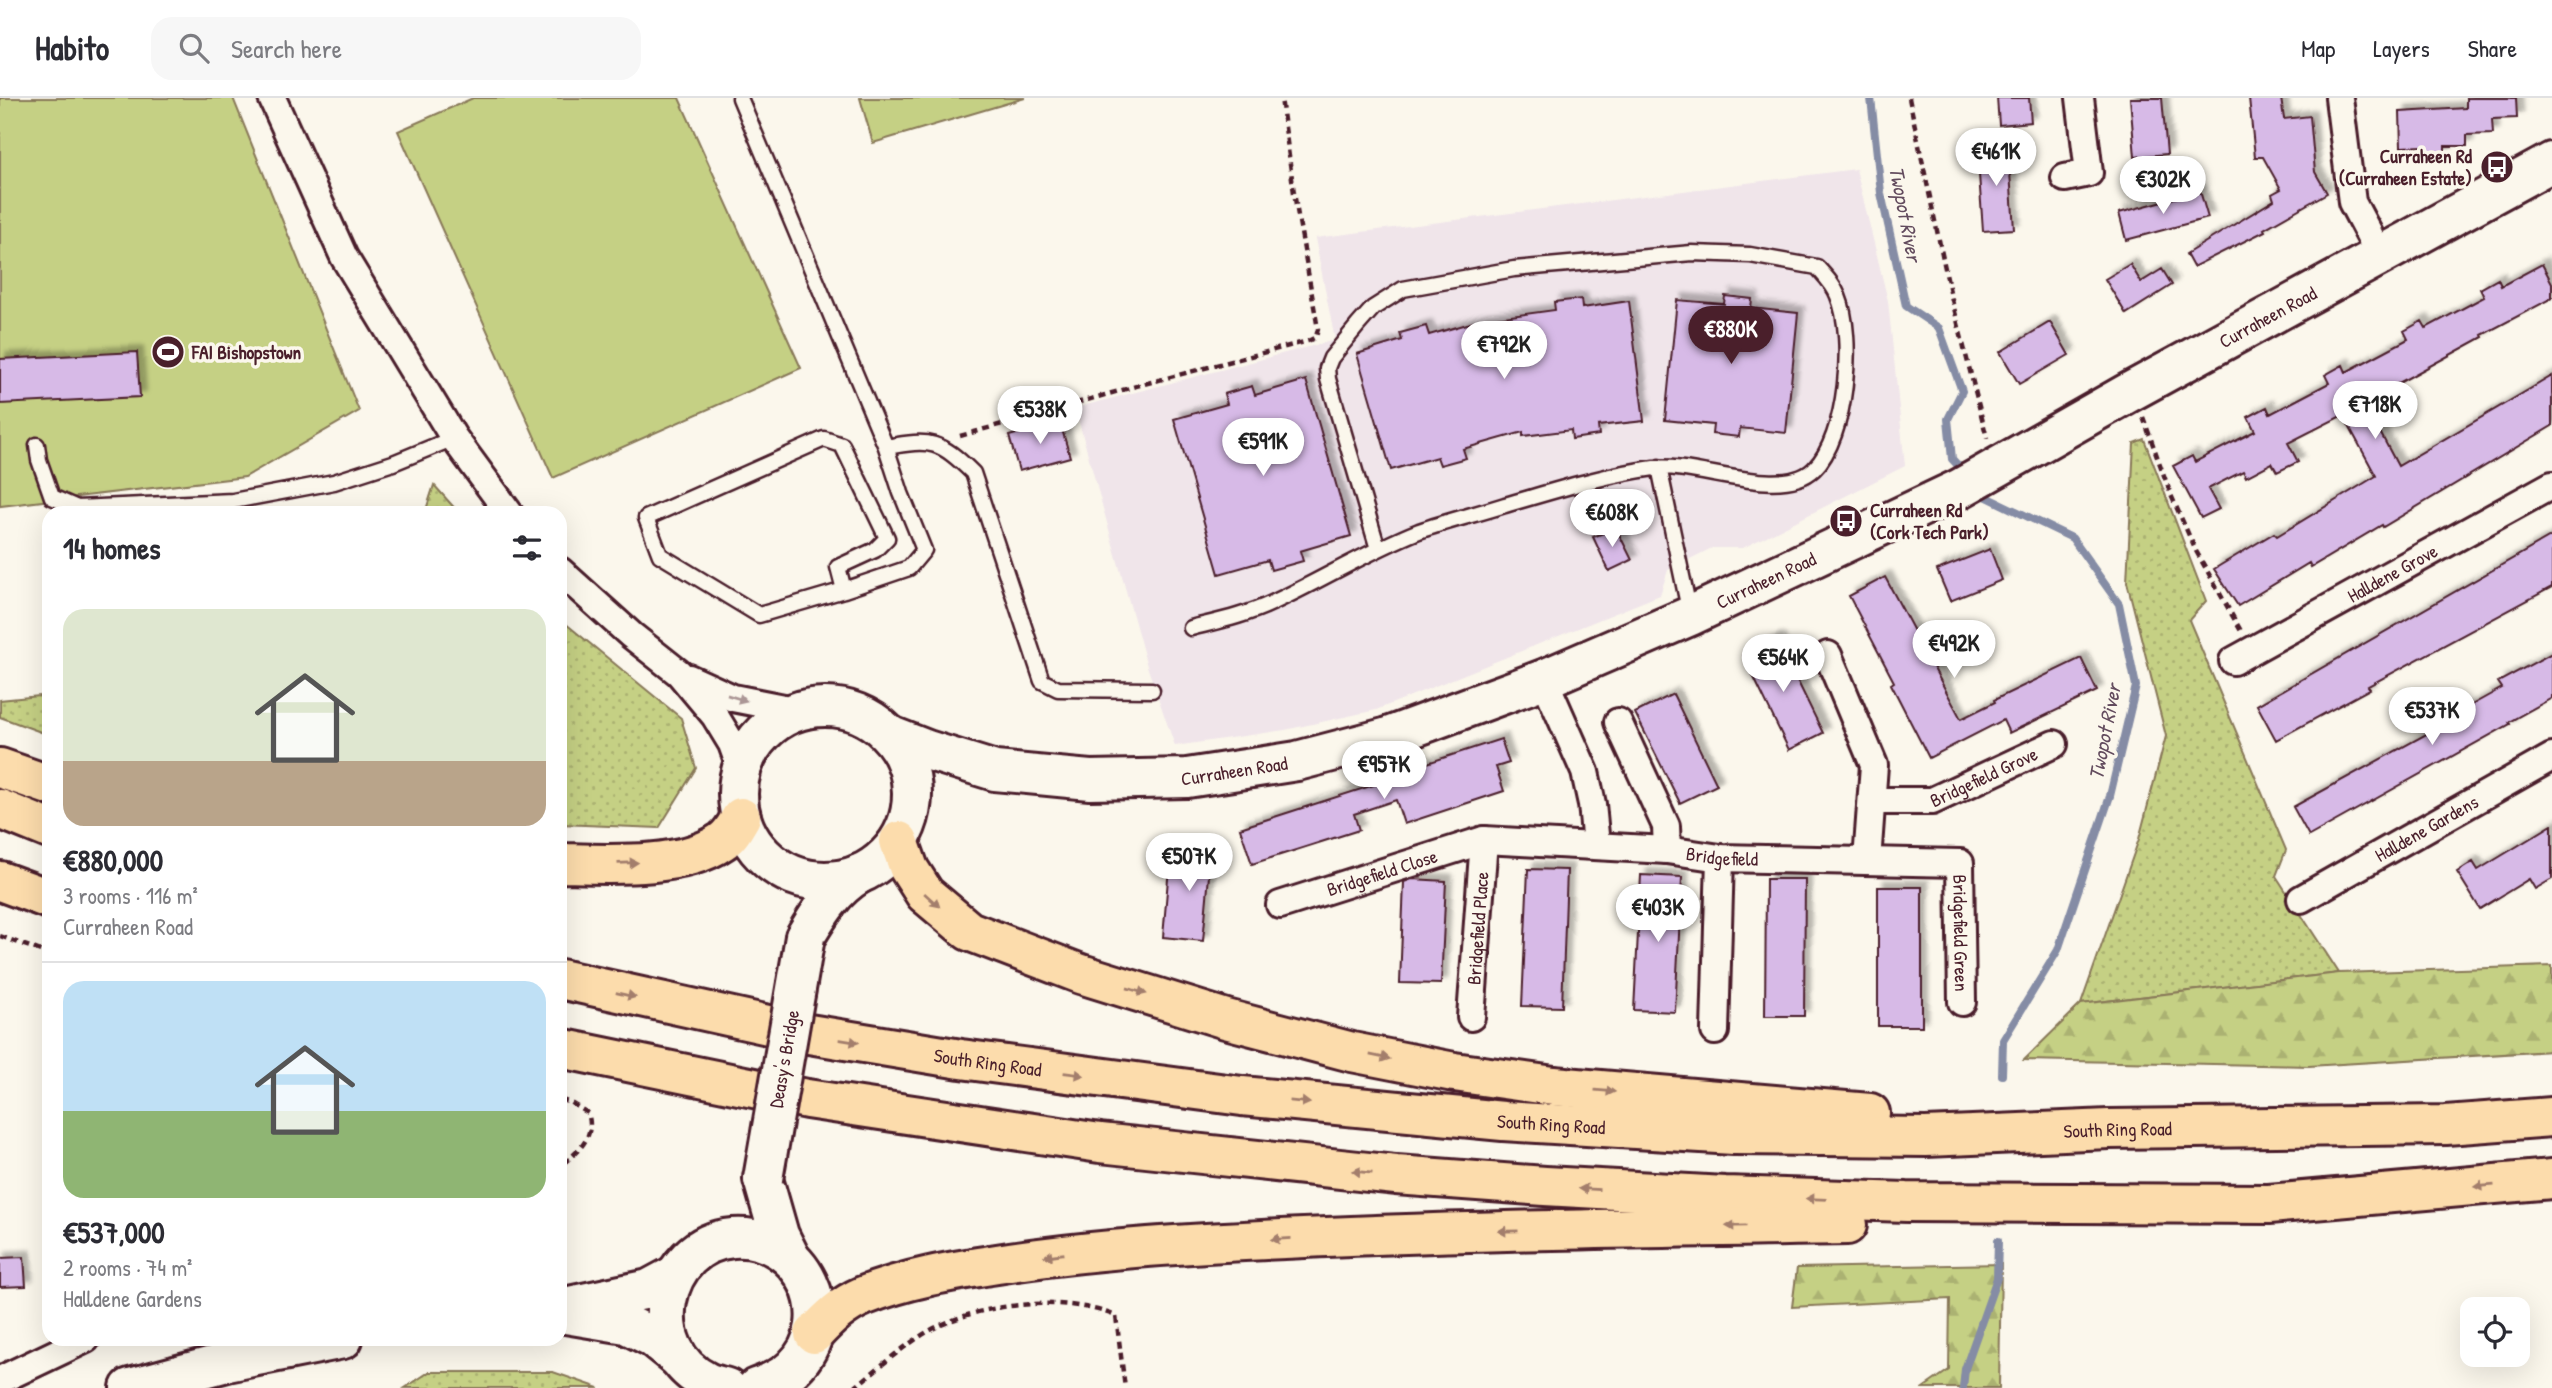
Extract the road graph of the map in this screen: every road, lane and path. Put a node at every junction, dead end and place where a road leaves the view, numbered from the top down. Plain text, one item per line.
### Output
1 (740, 98) edge
2 (1281, 98) edge
3 (1909, 98) edge
4 (2080, 98) edge
5 (2339, 98) edge
6 (278, 100) edge
7 (2552, 162) edge
8 (2065, 178) dead end
9 (2381, 257) junction
10 (2128, 393) junction
11 (454, 438) junction
12 (935, 443) junction
13 (37, 445) dead end
14 (886, 447) junction
15 (1659, 467) junction
16 (1996, 468) junction
17 (2552, 485) edge
18 (72, 506) edge
19 (122, 506) edge
20 (504, 506) edge
21 (1378, 549) junction
22 (567, 577) edge
23 (844, 590) junction
24 (1690, 615) junction
25 (1191, 628) dead end
26 (1828, 654) dead end
27 (2243, 656) joint
28 (678, 673) junction
29 (1544, 679) junction
30 (1152, 690) dead end
31 (799, 710) junction
32 (1618, 722) dead end
33 (891, 736) junction
34 (2054, 744) dead end
35 (2552, 757) edge
36 (0, 768) edge
37 (741, 769) junction
38 (995, 771) junction
39 (42, 783) edge
40 (913, 796) junction
41 (1872, 802) junction
42 (0, 809) edge
43 (741, 817) junction
44 (42, 826) edge
45 (1484, 840) junction
46 (899, 841) junction
47 (1596, 845) junction
48 (1667, 850) junction
49 (1720, 858) junction
50 (1867, 861) junction
51 (567, 863) edge
52 (1960, 863) joint
53 (779, 868) junction
54 (859, 874) junction
55 (0, 881) edge
56 (42, 896) edge
57 (2301, 899) dead end
58 (1280, 905) dead end
59 (0, 936) edge
60 (805, 937) junction
61 (42, 951) edge
62 (567, 981) edge
63 (1962, 1002) dead end
64 (1471, 1017) dead end
65 (1715, 1031) dead end
66 (567, 1049) edge
67 (567, 1103) edge
68 (2552, 1117) edge
69 (2109, 1129) junction
70 (567, 1161) edge
71 (2552, 1179) edge
72 (762, 1180) junction
73 (2269, 1204) junction
74 (712, 1243) junction
75 (790, 1257) junction
76 (675, 1275) junction
77 (567, 1308) edge
78 (567, 1311) edge
79 (814, 1334) junction
80 (71, 1346) edge
81 (268, 1346) edge
82 (225, 1350) edge
83 (678, 1358) junction
84 (0, 1380) edge
85 (769, 1385) edge
86 (714, 1386) edge
87 (130, 1388) edge
88 (854, 1388) edge
89 (1125, 1388) edge

1 - 14 lane
2 - 12 path
3 - 16 path
4 - 8 street
5 - 9 street
6 - 11 street
7 - 9 street, Curraheen Road
9 - 10 street, Curraheen Road
10 - 16 street, Curraheen Road
10 - 27 path
11 - 19 lane
11 - 20 street
12 - 14 lane
12 - 30 lane
13 - 18 lane
14 - 23 lane
15 - 21 lane
15 - 21 lane
15 - 24 lane
16 - 24 street, Curraheen Road
17 - 27 street, Halldene Grove
21 - 25 lane
22 - 28 street
23 - 23 lane
24 - 29 street, Curraheen Road
26 - 41 street
28 -> 31 street
28 - 37 street
29 - 38 street, Curraheen Road
29 - 47 street
31 - 33 street, Curraheen Road
31 - 37 street, Curraheen Road
32 - 48 street
33 - 38 street, Curraheen Road
33 - 40 street, Curraheen Road
34 - 41 street, Bridgefield Grove
35 - 57 street, Halldene Gardens
36 - 39 highway
37 - 43 street, Curraheen Road
38 - 40 street, Curraheen Road
40 - 46 street, Curraheen Road
41 - 50 street
42 - 44 highway
51 -> 43 highway
43 - 53 street, Curraheen Road
45 - 47 street, Bridgefield
45 - 58 street, Bridgefield Close
45 - 64 street, Bridgefield Place
46 - 54 street, Curraheen Road
46 -> 69 highway
47 - 48 street, Bridgefield
48 - 49 street, Bridgefield
49 - 50 street, Bridgefield
49 - 65 street
50 - 52 street, Bridgefield
52 - 63 street, Bridgefield Green
53 - 54 street, Curraheen Road
53 - 60 street, Curraheen Road
54 - 60 street, Curraheen Road
55 - 56 highway
59 - 61 path
60 - 72 street, Deasy's Bridge, bridge
62 -> 69 highway, South Ring Road
73 -> 66 highway
67 - 70 path
68 - 69 highway, South Ring Road
71 -> 73 highway
72 - 74 street
72 - 75 street
73 -> 79 highway
74 - 75 street
74 - 76 street
75 - 79 street
76 - 77 street
76 - 83 street
78 - 83 street
79 - 85 street
80 - 84 street
81 - 82 street
82 - 87 street
83 - 86 street
88 - 89 path

